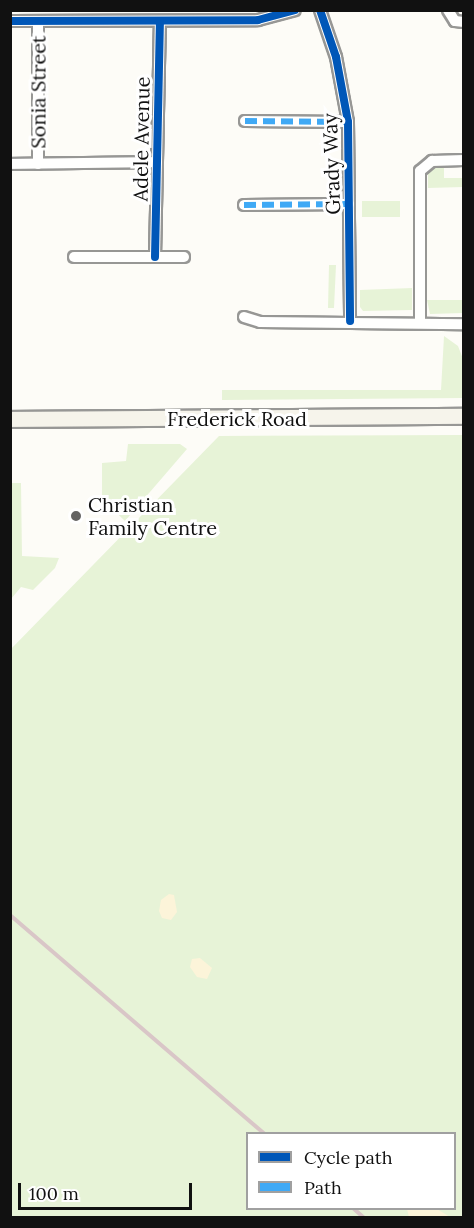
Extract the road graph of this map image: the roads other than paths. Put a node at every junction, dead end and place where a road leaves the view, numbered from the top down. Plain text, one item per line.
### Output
1 (295, 10) edge
2 (320, 10) edge
3 (448, 10) edge
4 (141, 16) edge
5 (10, 21) edge
6 (38, 21) junction
7 (160, 21) junction
8 (464, 22) edge
9 (245, 121) dead end
10 (348, 122) junction
11 (464, 160) edge
12 (157, 162) junction
13 (10, 164) edge
14 (38, 164) junction
15 (349, 204) junction
16 (244, 205) dead end
17 (74, 257) dead end
18 (155, 257) junction
19 (184, 257) dead end
20 (244, 317) dead end
21 (350, 321) junction
22 (420, 321) junction
23 (464, 324) edge
24 (464, 416) edge
25 (10, 419) edge

1 - 7 street
2 - 10 street, Grady Way
3 - 8 street
4 - 6 street
4 - 7 street
5 - 6 street
6 - 14 street, Sonia Street
7 - 12 street, Adele Avenue
9 - 10 street, Grady Way
10 - 15 street, Grady Way
11 - 22 street
12 - 14 street
12 - 18 street, Adele Avenue
13 - 14 street
15 - 16 street, Grady Way
15 - 21 street, Grady Way
17 - 18 street
18 - 19 street
20 - 21 street
21 - 22 street
22 - 23 street
24 - 25 main road, Frederick Road

